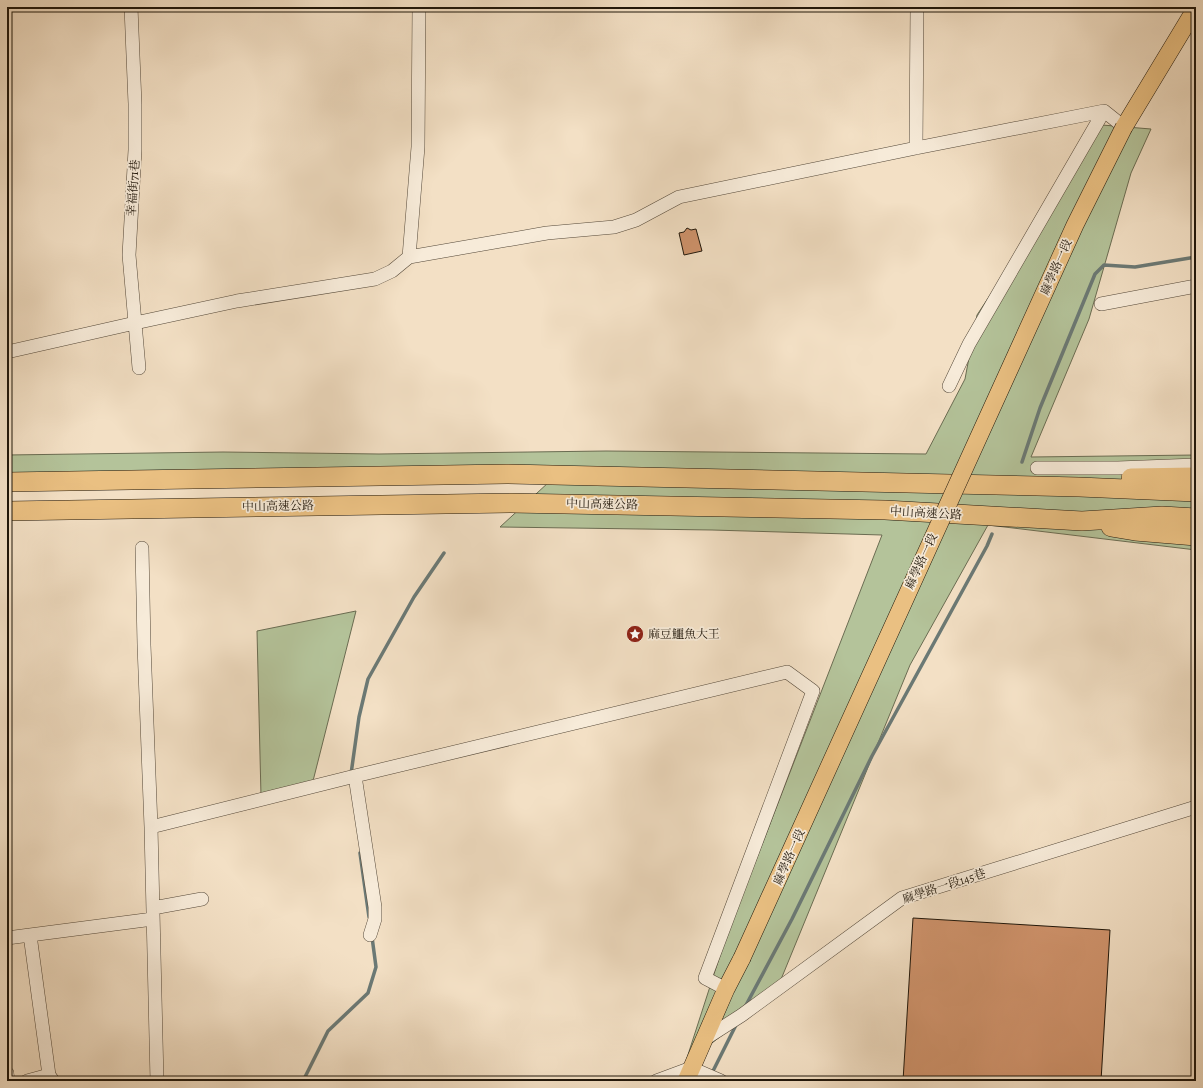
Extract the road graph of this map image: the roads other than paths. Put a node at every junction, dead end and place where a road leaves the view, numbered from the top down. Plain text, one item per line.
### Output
1 (131, 7) edge
2 (419, 7) edge
3 (917, 7) edge
4 (1196, 8) edge
5 (1104, 111) junction
6 (1124, 126) junction
7 (916, 148) junction
8 (409, 257) junction
9 (1196, 286) edge
10 (1100, 304) dead end
11 (135, 323) junction
12 (7, 352) edge
13 (139, 368) dead end
14 (948, 386) dead end
15 (1196, 465) edge
16 (1036, 468) dead end
17 (1196, 477) edge
18 (7, 482) edge
19 (1079, 487) junction
20 (1196, 492) edge
21 (7, 511) edge
22 (1196, 518) edge
23 (1082, 521) junction
24 (1196, 536) edge
25 (142, 548) dead end
26 (355, 776) junction
27 (1196, 807) edge
28 (151, 827) junction
29 (202, 899) dead end
30 (153, 914) junction
31 (30, 934) junction
32 (370, 936) dead end
33 (7, 938) edge
34 (726, 989) junction
35 (703, 1040) junction
36 (7, 1073) edge
37 (688, 1075) edge
38 (51, 1078) edge
39 (8, 1081) edge
40 (27, 1081) edge
41 (157, 1081) edge
42 (656, 1081) edge
43 (721, 1081) edge

1 - 11 lane, 幸福街71巷
2 - 8 lane
3 - 7 lane
4 - 6 main road, 麻學路一段
5 - 6 lane
5 - 7 lane
5 - 14 lane
6 - 34 main road, 麻學路一段, bridge
7 - 8 lane
8 - 11 lane
9 - 10 lane
11 - 12 lane
11 - 13 lane, 幸福街71巷
15 - 16 lane
17 - 19 highway
18 - 19 highway
19 - 20 highway
21 - 23 highway, 中山高速公路
22 - 23 highway, 中山高速公路
23 - 24 highway
25 - 28 lane
26 - 28 lane
26 - 32 lane
26 - 34 lane
27 - 35 lane, 麻學路一段145巷
28 - 30 lane
29 - 30 lane
30 - 31 lane
30 - 41 lane
31 - 33 lane
31 - 38 lane
34 - 35 main road, 麻學路一段
35 - 37 main road, 麻學路一段
36 - 39 lane
37 - 42 lane
37 - 43 lane
38 - 40 lane

